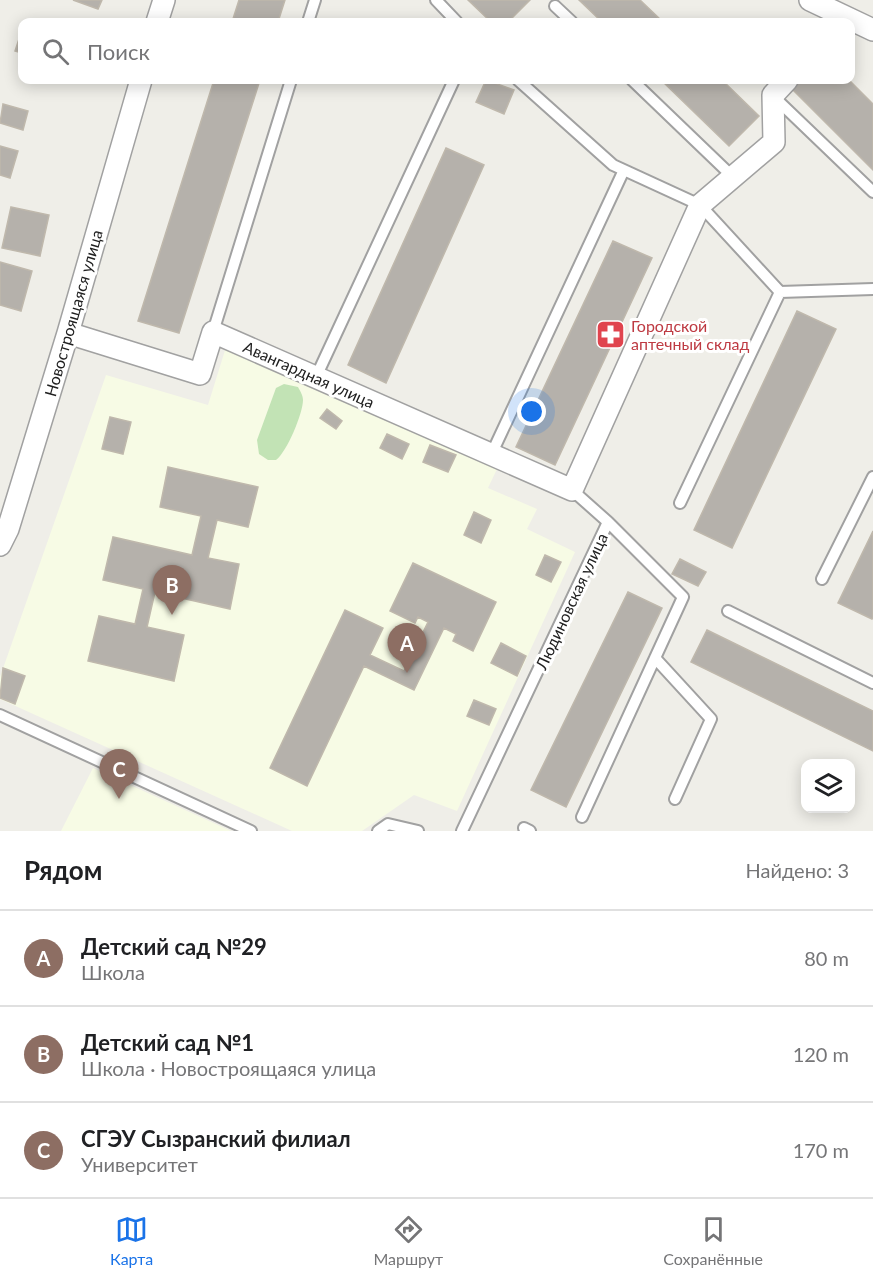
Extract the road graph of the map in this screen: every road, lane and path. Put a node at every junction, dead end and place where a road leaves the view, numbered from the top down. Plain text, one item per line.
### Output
1 (164, 0) edge
2 (315, 0) edge
3 (436, 0) edge
4 (555, 6) dead end
5 (819, 10) edge
6 (158, 18) edge
7 (309, 18) edge
8 (453, 18) edge
9 (568, 18) edge
10 (841, 18) edge
11 (855, 23) edge
12 (873, 30) edge
13 (140, 84) edge
14 (290, 84) edge
15 (452, 84) edge
16 (523, 84) edge
17 (636, 84) edge
18 (780, 88) edge
19 (623, 172) junction
20 (733, 177) junction
21 (873, 192) edge
22 (700, 205) junction
23 (873, 289) edge
24 (780, 292) junction
25 (213, 332) junction
26 (68, 333) junction
27 (316, 377) junction
28 (491, 455) junction
29 (873, 477) edge
30 (572, 490) junction
31 (680, 504) dead end
32 (608, 522) junction
33 (0, 545) edge
34 (822, 579) dead end
35 (728, 611) dead end
36 (655, 658) junction
37 (873, 683) edge
38 (0, 715) edge
39 (675, 799) dead end
40 (582, 817) dead end
41 (251, 831) edge
42 (378, 831) edge
43 (418, 831) edge
44 (462, 831) edge

1 - 6 street
2 - 7 lane
3 - 8 lane
4 - 9 lane
5 - 10 street
11 - 12 street
13 - 26 street, Новостроящаяся улица
14 - 25 lane
15 - 27 lane
16 - 19 lane
17 - 20 lane
18 - 20 street
18 - 21 lane
19 - 22 lane
19 - 28 lane
20 - 22 street
22 - 24 lane
22 - 30 street
23 - 24 lane
24 - 31 lane
25 - 26 street
25 - 27 street, Авангардная улица
26 - 33 street, Новостроящаяся улица
27 - 28 street, Авангардная улица
28 - 30 street, Авангардная улица
29 - 34 lane
30 - 32 lane, Людиновская улица
32 - 36 lane
32 - 44 lane, Людиновская улица
35 - 37 lane
36 - 39 lane
36 - 40 lane
38 - 41 lane
42 - 43 lane

